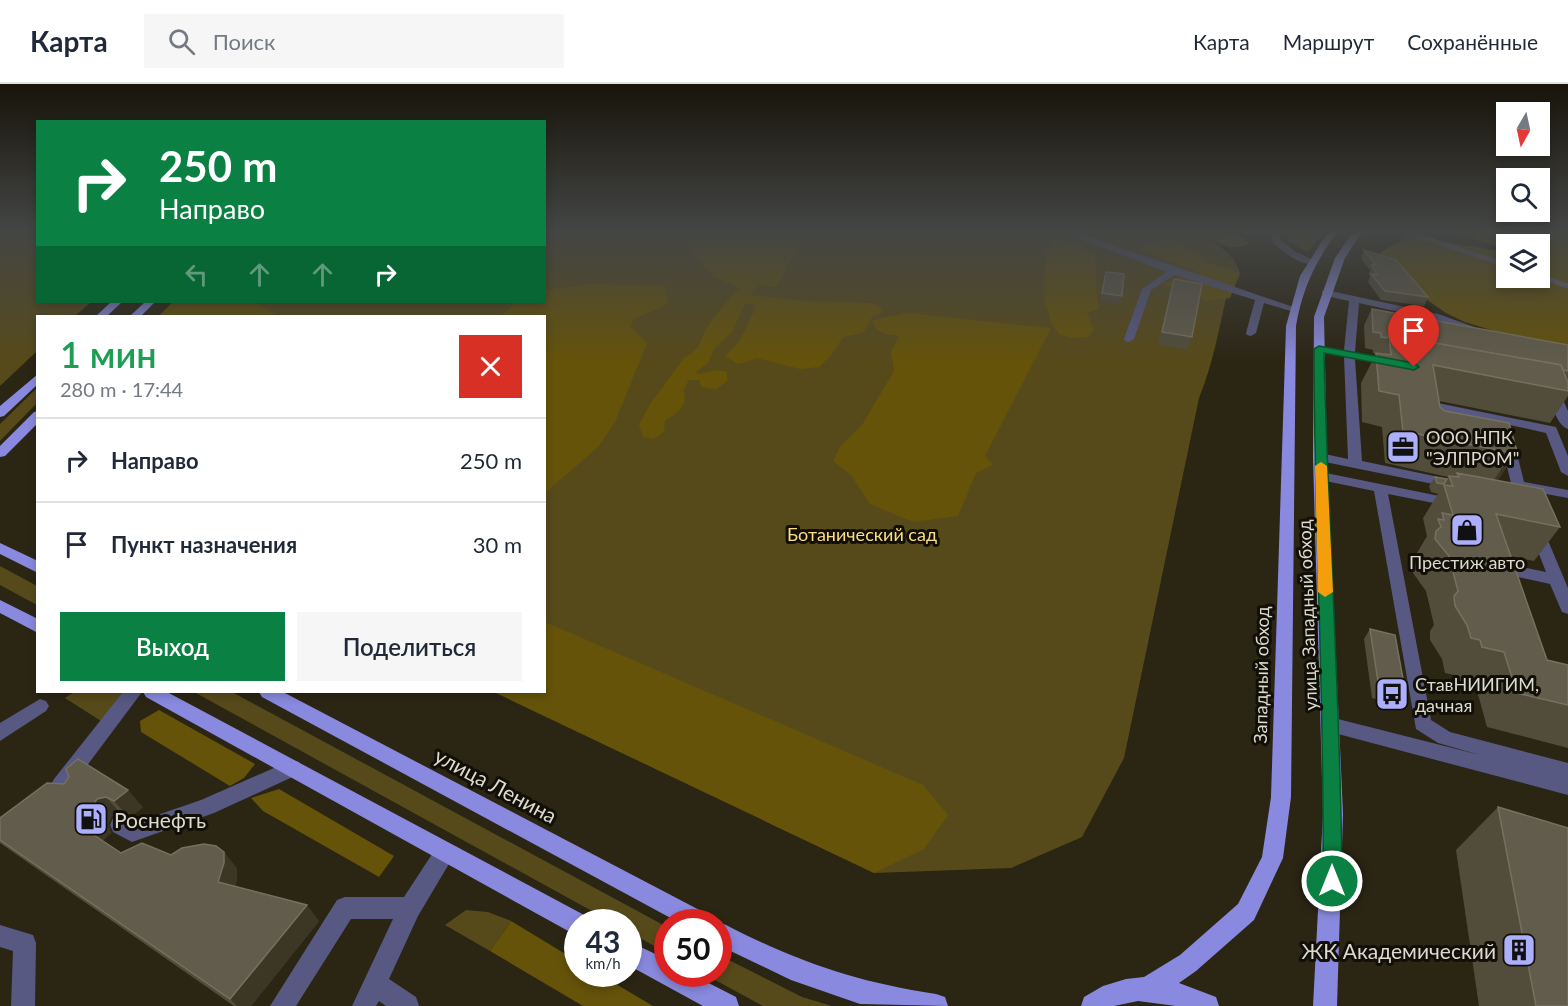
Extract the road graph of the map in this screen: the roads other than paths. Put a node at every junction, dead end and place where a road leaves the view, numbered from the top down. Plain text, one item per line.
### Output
1 (1168, 275) edge
2 (1186, 275) edge
3 (1306, 275) edge
4 (1333, 275) edge
5 (1326, 293) junction
6 (1260, 299) junction
7 (1354, 299) junction
8 (116, 303) edge
9 (149, 303) edge
10 (1294, 309) junction
11 (102, 315) edge
12 (136, 315) edge
13 (1251, 333) dead end
14 (1501, 338) edge
15 (1130, 339) dead end
16 (1319, 349) junction
17 (1349, 354) junction
18 (1402, 364) edge
19 (36, 379) edge
20 (1531, 389) edge
21 (0, 413) edge
22 (36, 417) edge
23 (1502, 420) junction
24 (1568, 426) edge
25 (1431, 427) edge
26 (1551, 430) junction
27 (0, 453) edge
28 (1320, 457) junction
29 (1355, 464) junction
30 (1568, 472) edge
31 (1321, 476) junction
32 (1518, 485) junction
33 (1380, 488) junction
34 (1469, 488) edge
35 (1490, 492) edge
36 (1568, 494) edge
37 (1474, 507) edge
38 (1532, 519) edge
39 (0, 549) edge
40 (36, 567) edge
41 (1557, 580) junction
42 (1505, 589) edge
43 (0, 606) edge
44 (1568, 608) edge
45 (36, 626) edge
46 (132, 693) edge
47 (154, 693) edge
48 (270, 693) edge
49 (40, 706) dead end
50 (1330, 725) junction
51 (0, 733) edge
52 (292, 768) junction
53 (1568, 771) edge
54 (1568, 786) edge
55 (73, 793) edge
56 (120, 825) dead end
57 (445, 852) junction
58 (410, 908) junction
59 (675, 909) edge
60 (564, 916) edge
61 (0, 936) edge
62 (732, 940) edge
63 (374, 983) junction
64 (692, 987) edge
65 (1148, 989) junction
66 (23, 1006) edge
67 (282, 1006) edge
68 (364, 1006) edge
69 (407, 1006) edge
70 (727, 1006) edge
71 (936, 1006) edge
72 (1093, 1006) edge
73 (1207, 1006) edge
74 (1325, 1006) edge

1 - 15 lane
2 - 6 lane
3 - 10 main road
4 - 5 main road, улица Западный обход
5 - 7 lane
5 - 16 main road, улица Западный обход
6 - 10 lane
6 - 13 lane
7 - 14 lane
7 - 17 lane
8 - 11 main road
9 - 12 main road
10 - 65 main road, Западный обход
16 - 17 lane
16 - 28 main road, улица Западный обход
17 - 18 lane
17 - 29 lane
19 - 21 main road
20 - 24 lane
22 - 27 main road
23 - 25 lane
23 - 26 lane
23 - 32 lane
24 - 26 lane
26 - 30 lane
28 - 29 lane
28 - 31 main road, улица Западный обход
29 - 34 lane
31 - 33 lane
31 - 50 main road, улица Западный обход
32 - 35 lane
32 - 36 lane
33 - 37 lane
33 - 53 lane
38 - 41 lane
39 - 40 main road
41 - 42 lane
41 - 44 lane
43 - 45 main road
46 - 55 lane
47 - 52 main road
48 - 59 main road, улица Ленина
49 - 51 lane
50 - 54 lane
50 - 74 main road, улица Западный обход
52 - 56 lane
52 - 57 main road
57 - 58 lane
57 - 60 main road
58 - 63 lane
58 - 67 lane
61 - 66 lane
62 - 71 main road
63 - 68 lane
63 - 69 lane
64 - 70 main road
65 - 72 main road
65 - 73 main road

